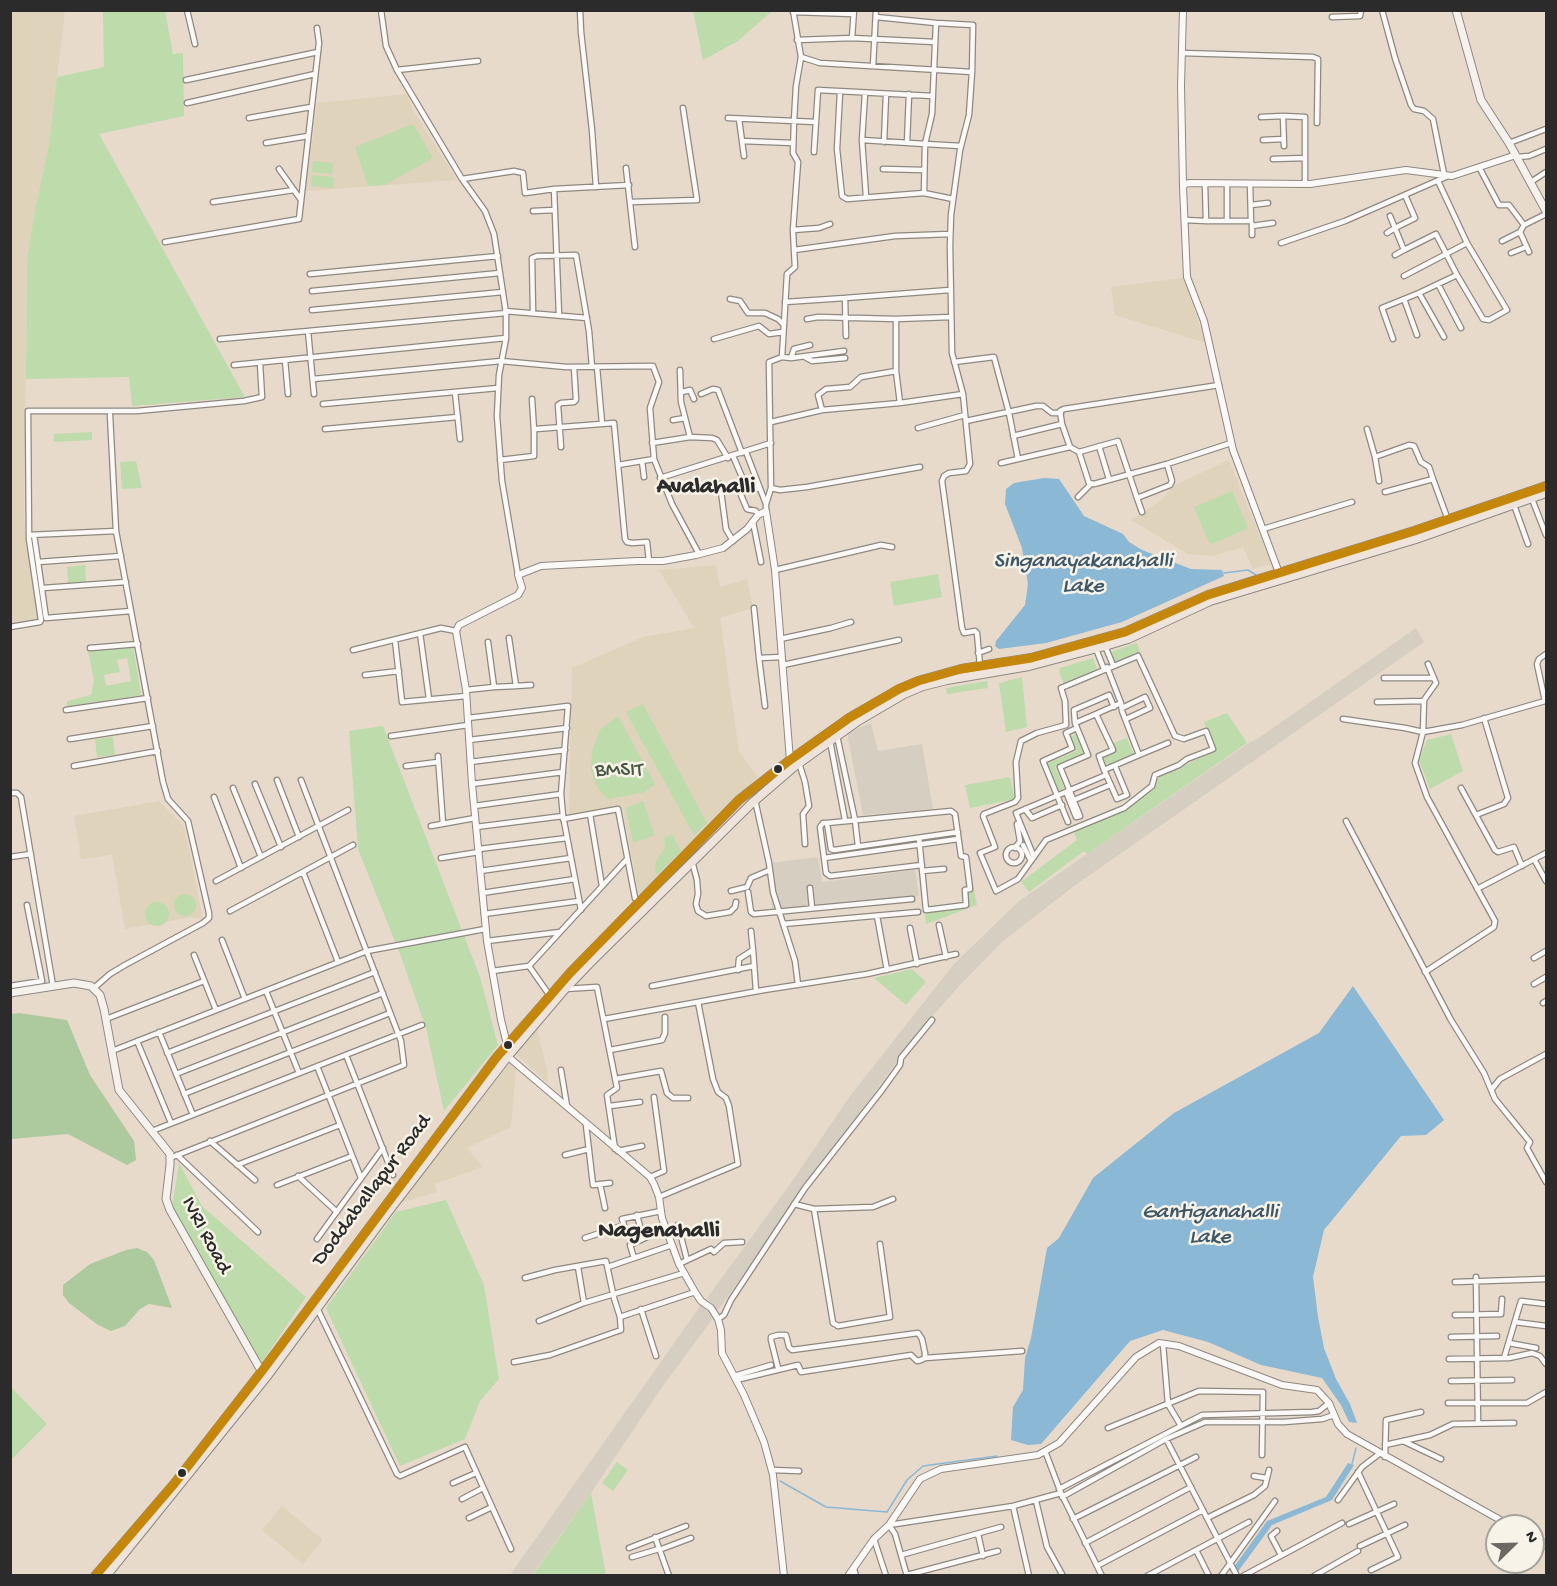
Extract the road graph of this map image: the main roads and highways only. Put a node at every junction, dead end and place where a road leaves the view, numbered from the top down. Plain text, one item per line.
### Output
1 (1456, 10) edge
2 (1546, 212) edge
3 (1546, 486) edge
4 (1546, 493) edge
5 (1415, 535) junction
6 (1259, 583) junction
7 (795, 763) junction
8 (10, 993) edge
9 (512, 1046) junction
10 (505, 1054) junction
11 (265, 1373) junction
12 (95, 1575) edge
13 (106, 1575) edge

1 - 2 main road
3 - 5 main road, Doddaballapur Road
4 - 5 main road, Doddaballapur Road
5 - 6 main road, Doddaballapur Road
5 - 6 main road, Doddaballapur Road
6 - 7 main road, Doddaballapur Road
6 - 7 main road, Doddaballapur Road
7 - 9 main road, Doddaballapur Road
7 - 9 main road, Doddaballapur Road
8 - 11 main road, IVRI Road
9 - 10 main road, Doddaballapur Road
10 - 11 main road, Doddaballapur Road
10 - 11 main road, Doddaballapur Road
11 - 12 main road, Doddaballapur Road
11 - 13 main road, Doddaballapur Road

